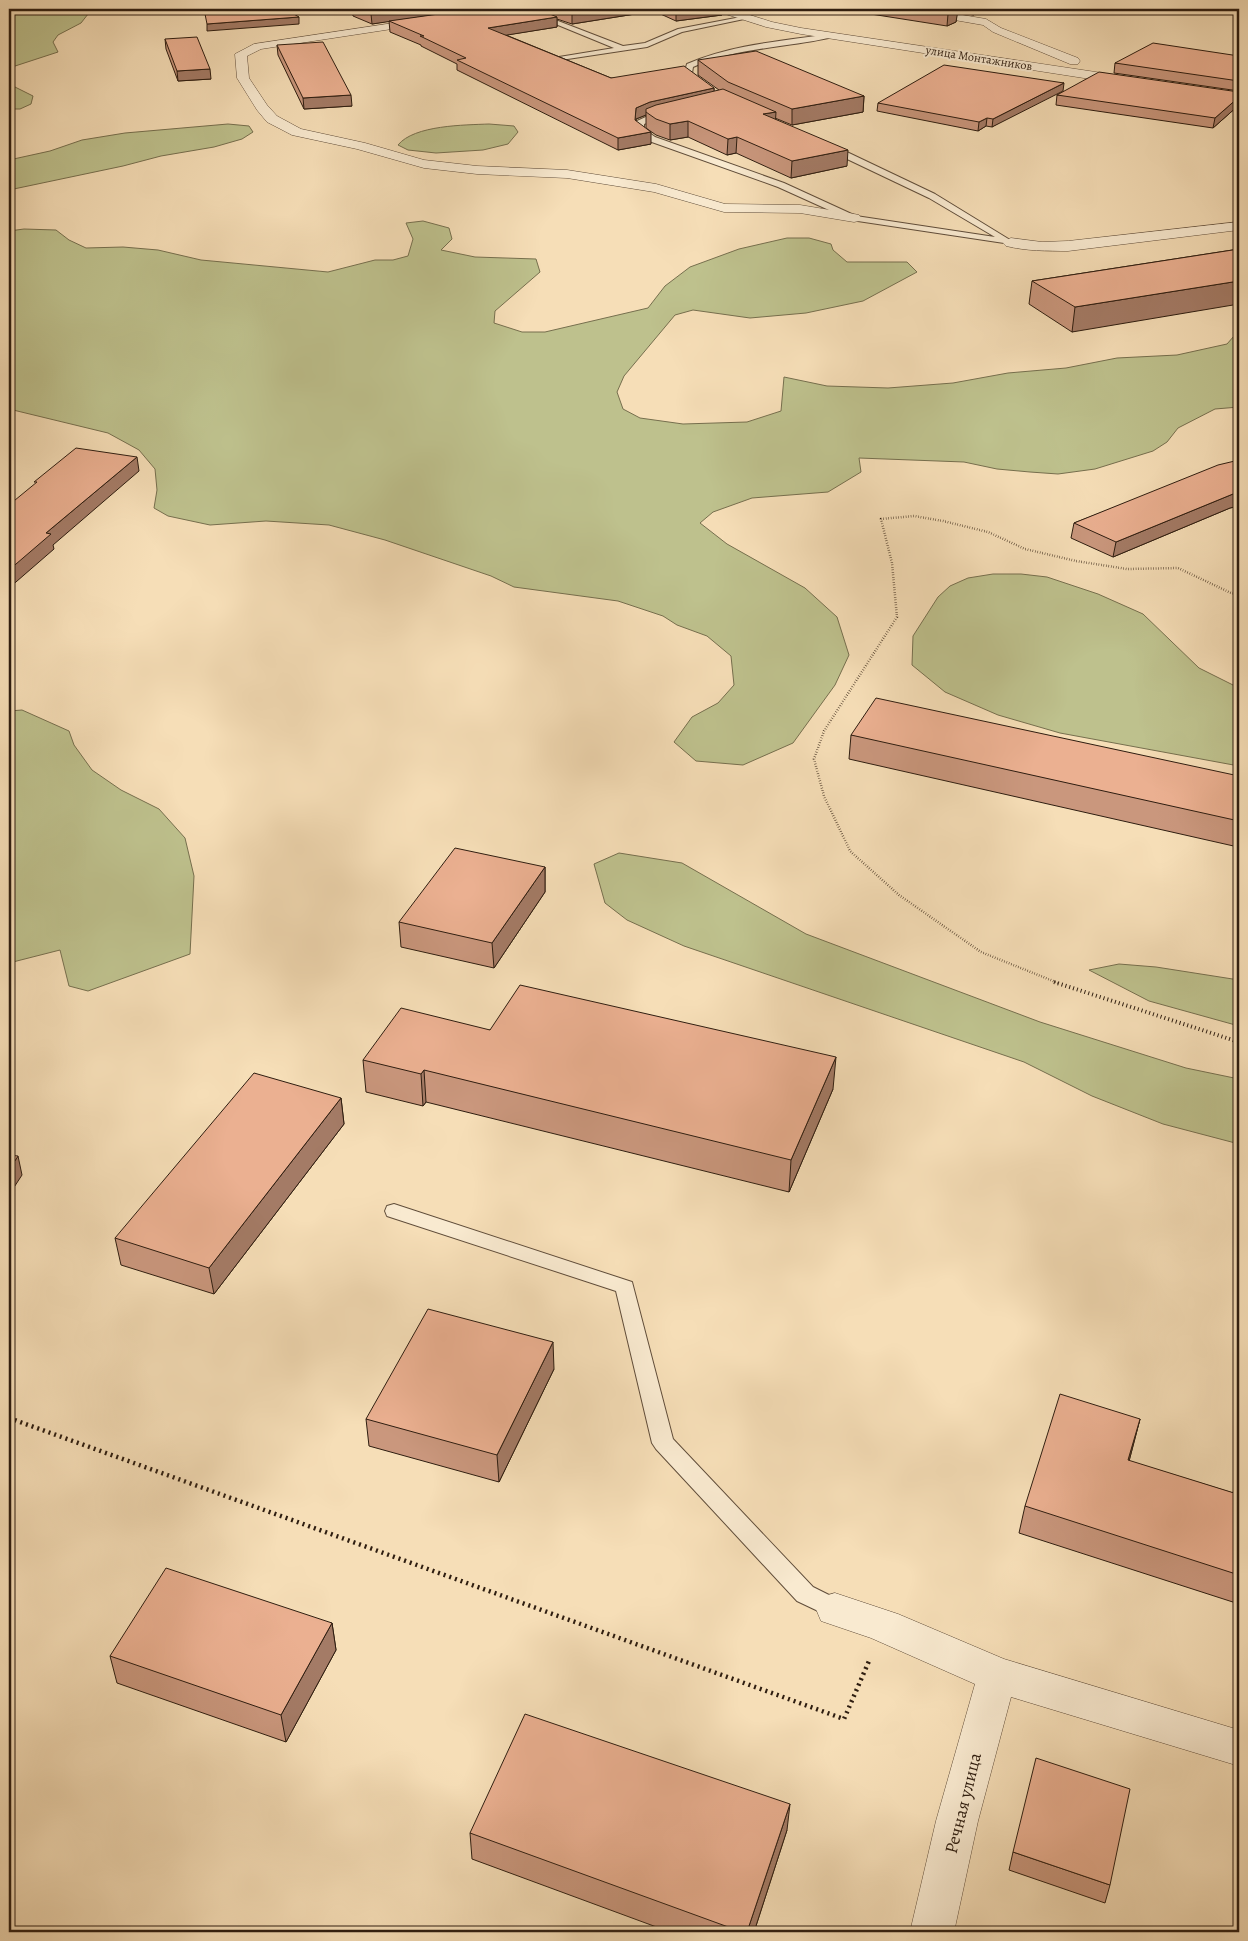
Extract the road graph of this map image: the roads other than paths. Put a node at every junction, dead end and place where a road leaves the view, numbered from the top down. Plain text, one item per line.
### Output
1 (522, 9) edge
2 (720, 9) edge
3 (909, 9) edge
4 (746, 18) junction
5 (439, 19) edge
6 (316, 26) dead end
7 (351, 32) junction
8 (831, 36) junction
9 (623, 48) junction
10 (561, 58) edge
11 (710, 90) edge
12 (673, 112) edge
13 (822, 144) edge
14 (854, 218) junction
15 (1239, 226) edge
16 (1011, 243) junction
17 (394, 1211) dead end
18 (834, 1608) joint
19 (997, 1675) junction
20 (1239, 1748) edge
21 (932, 1932) edge

1 - 9 lane
2 - 4 street, улица Монтажников
3 - 8 street, улица Монтажников
4 - 8 street, улица Монтажников
4 - 9 lane
5 - 7 street
6 - 7 street
7 - 14 street
8 - 11 lane
9 - 10 lane
12 - 14 lane
13 - 16 lane
14 - 16 lane
15 - 16 street
17 - 18 lane
18 - 19 street
19 - 20 street
19 - 21 street, Речная улица

